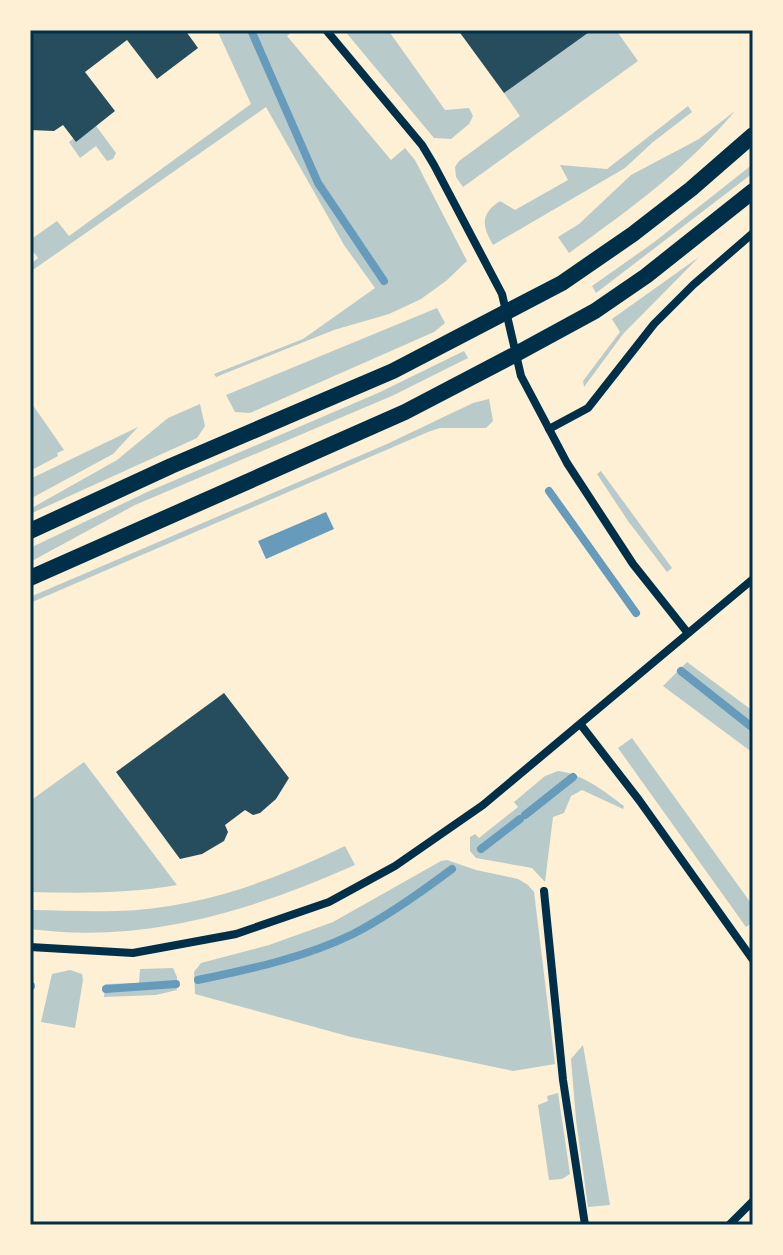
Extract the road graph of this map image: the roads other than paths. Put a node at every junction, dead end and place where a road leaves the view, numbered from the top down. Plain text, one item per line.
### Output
1 (326, 30) edge
2 (753, 135) edge
3 (753, 191) edge
4 (753, 233) edge
5 (506, 312) junction
6 (516, 354) junction
7 (549, 429) junction
8 (30, 531) edge
9 (30, 578) edge
10 (753, 579) edge
11 (687, 632) junction
12 (581, 725) junction
13 (544, 891) dead end
14 (30, 947) edge
15 (753, 960) edge
16 (753, 1201) edge
17 (585, 1225) edge
18 (729, 1225) edge

1 - 5 street
2 - 5 main road
3 - 6 main road
4 - 7 street
5 - 6 street
5 - 8 main road
6 - 7 street
6 - 9 main road
7 - 11 street
10 - 11 street
11 - 12 street
12 - 14 street
12 - 15 street
13 - 17 street
16 - 18 street

